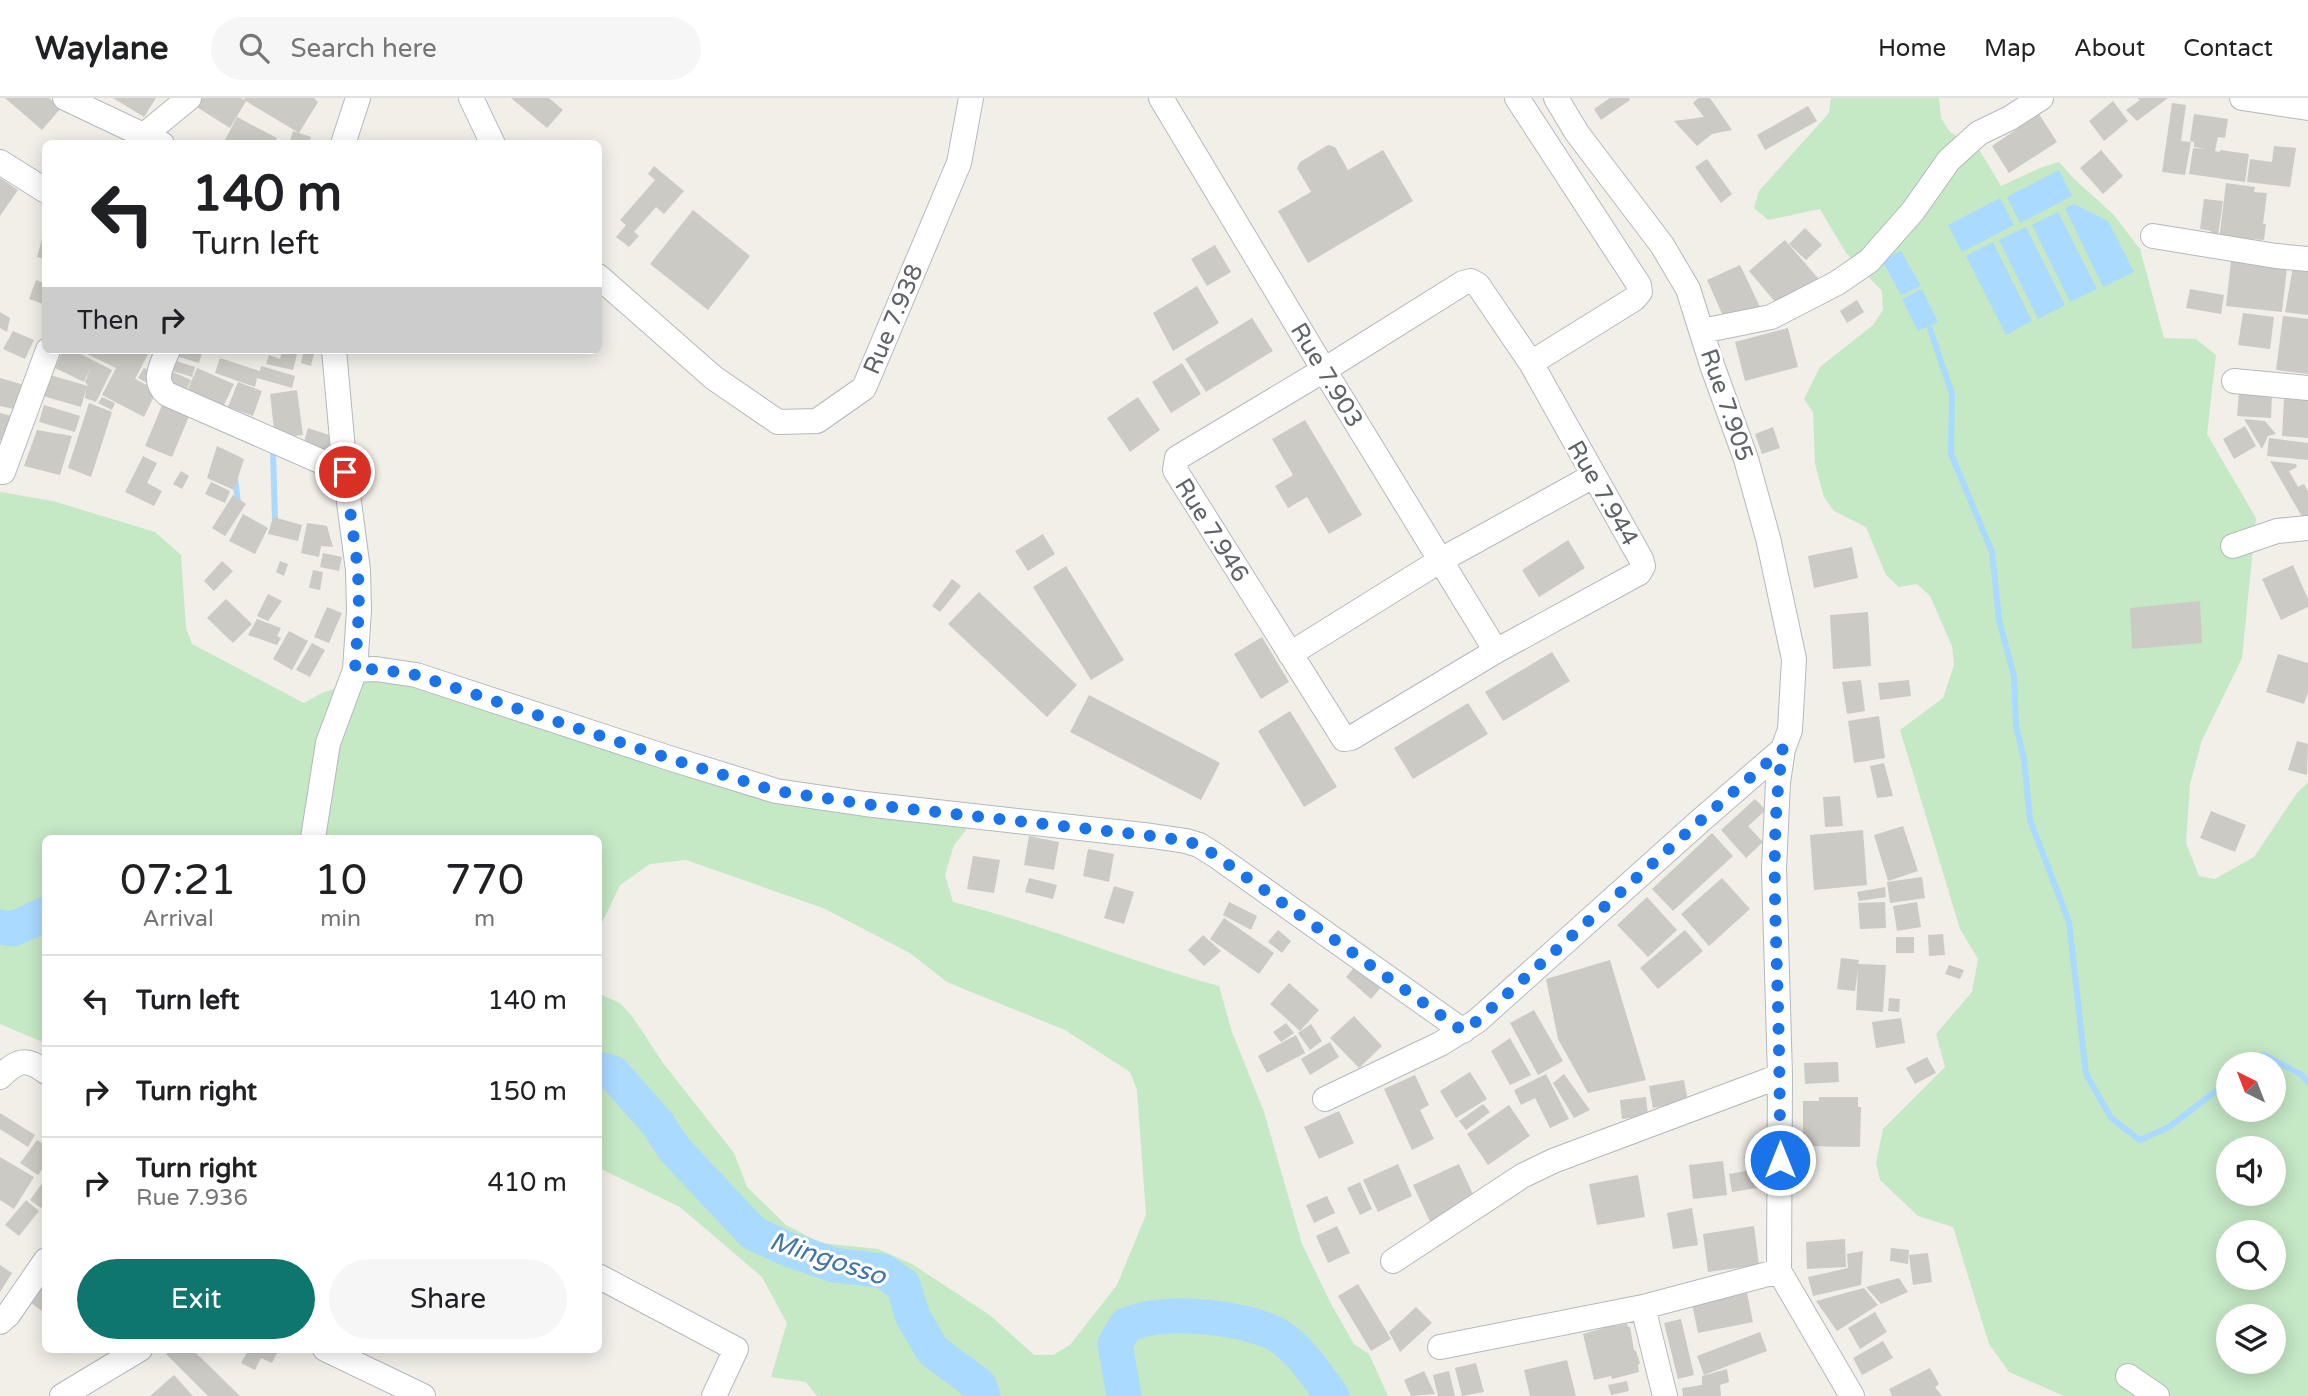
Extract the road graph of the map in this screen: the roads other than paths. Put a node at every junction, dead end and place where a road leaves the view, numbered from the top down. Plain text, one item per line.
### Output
1 (65, 98) edge
2 (189, 98) edge
3 (358, 98) edge
4 (471, 98) edge
5 (971, 98) edge
6 (1161, 98) edge
7 (1517, 98) edge
8 (1556, 98) edge
9 (2041, 98) edge
10 (2242, 98) edge
11 (2308, 108) edge
12 (146, 140) edge
13 (149, 140) edge
14 (344, 140) edge
15 (490, 140) edge
16 (0, 162) edge
17 (42, 188) edge
18 (2153, 236) dead end
19 (2308, 259) edge
20 (602, 280) edge
21 (1702, 331) junction
22 (47, 354) edge
23 (166, 354) edge
24 (334, 354) edge
25 (1531, 363) junction
26 (1324, 370) junction
27 (2234, 381) dead end
28 (2308, 388) edge
29 (4, 472) dead end
30 (345, 472) junction
31 (1593, 475) junction
32 (2308, 528) edge
33 (2233, 546) dead end
34 (1441, 560) junction
35 (1496, 651) junction
36 (1290, 654) junction
37 (355, 670) junction
38 (1351, 738) joint
39 (1783, 749) junction
40 (313, 835) edge
41 (1463, 1031) junction
42 (42, 1069) edge
43 (1780, 1076) junction
44 (0, 1077) edge
45 (1325, 1099) dead end
46 (1393, 1261) dead end
47 (42, 1266) edge
48 (1779, 1271) junction
49 (602, 1278) edge
50 (1643, 1307) junction
51 (0, 1322) edge
52 (1440, 1347) dead end
53 (133, 1353) edge
54 (333, 1353) edge
55 (2128, 1376) dead end
56 (62, 1396) edge
57 (423, 1396) edge
58 (714, 1396) edge
59 (1665, 1396) edge
60 (1852, 1396) edge
61 (2157, 1396) edge

1 - 12 street
2 - 13 street
3 - 14 street
4 - 15 street
5 - 20 street, Rue 7.938
6 - 26 street, Rue 7.903
7 - 25 street
8 - 21 street, Rue 7.905
9 - 21 street
10 - 11 street
16 - 17 street
18 - 19 street
21 - 39 street, Rue 7.905
22 - 29 street
23 - 30 street
24 - 30 street
25 - 26 street, Rue 7.944
25 - 31 street, Rue 7.944
26 - 34 street, Rue 7.903
26 - 36 street, Rue 7.946
27 - 28 street
30 - 37 street
31 - 34 street
31 - 35 street, Rue 7.944
32 - 33 street
34 - 35 street, Rue 7.903
34 - 36 street
35 - 38 street, Rue 7.944
36 - 38 street, Rue 7.946
37 - 40 street
37 - 41 street
39 - 41 street
39 - 43 street, Rue 7.905
41 - 45 street
42 - 44 street
43 - 46 street
43 - 48 street, Rue 7.905
47 - 51 street
48 - 50 street
48 - 60 street
49 - 58 street
50 - 52 street
50 - 59 street
53 - 56 street
54 - 57 street
55 - 61 street

